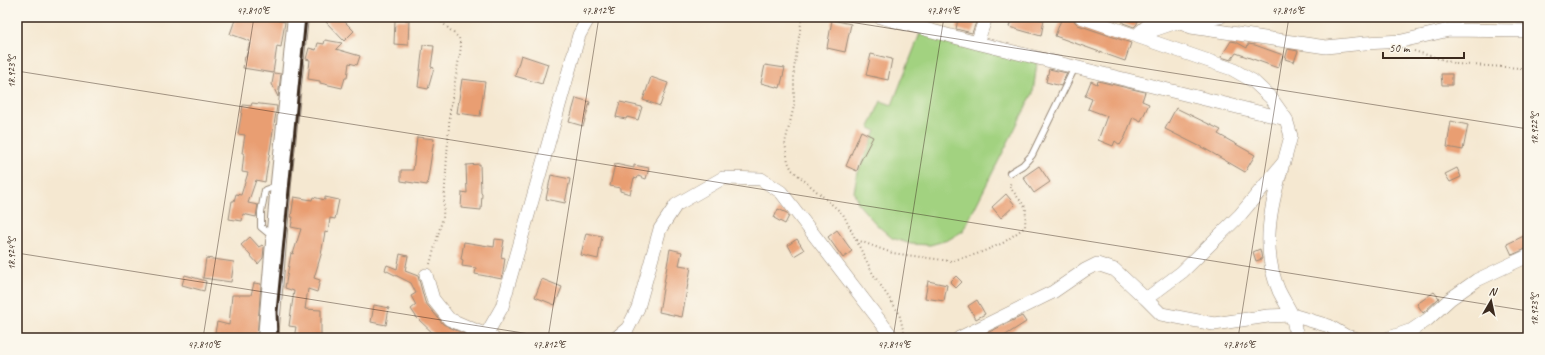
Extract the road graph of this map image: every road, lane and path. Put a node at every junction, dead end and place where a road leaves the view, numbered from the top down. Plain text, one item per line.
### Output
1 (298, 17) edge
2 (436, 17) edge
3 (589, 17) edge
4 (802, 17) edge
5 (986, 17) edge
6 (1081, 17) edge
7 (1158, 17) edge
8 (1220, 17) edge
9 (888, 18) edge
10 (1177, 22) junction
11 (1528, 31) edge
12 (1136, 36) junction
13 (1402, 41) junction
14 (977, 43) junction
15 (1075, 67) junction
16 (1528, 72) edge
17 (1286, 119) junction
18 (1284, 162) junction
19 (1023, 165) junction
20 (1010, 173) dead end
21 (856, 240) junction
22 (1528, 256) edge
23 (426, 275) joint
24 (1146, 299) junction
25 (1292, 315) junction
26 (489, 337) edge
27 (268, 338) edge
28 (616, 338) edge
29 (893, 338) edge
30 (905, 338) edge
31 (959, 338) edge
32 (1297, 338) edge
33 (1355, 338) edge
34 (1389, 338) edge

1 - 27 main road
2 - 23 path
3 - 26 street
4 - 21 path
5 - 14 street
6 - 12 street
7 - 12 street
8 - 10 street
9 - 14 street
10 - 12 street
10 - 13 street
11 - 13 street
12 - 17 street
13 - 16 path
14 - 15 street
15 - 17 street
15 - 19 lane
17 - 18 street
18 - 24 street
18 - 25 street
19 - 20 lane
19 - 21 path
21 - 30 path
22 - 34 street
23 - 26 street
24 - 25 street
24 - 31 street
25 - 32 street
25 - 33 street
28 - 29 street

